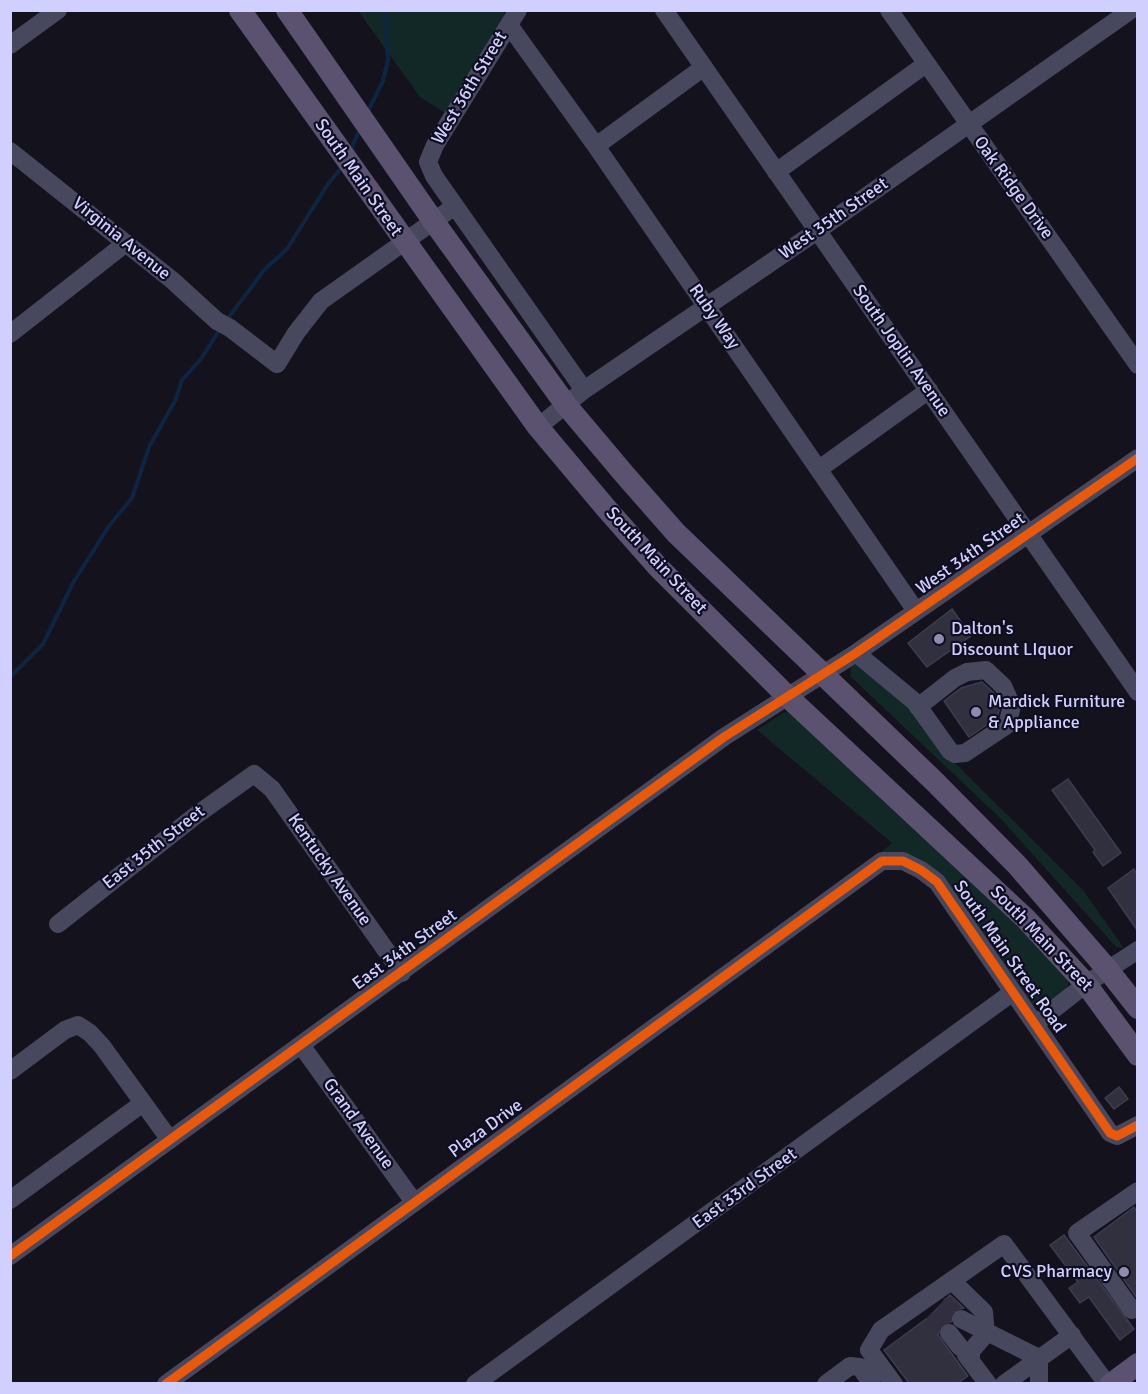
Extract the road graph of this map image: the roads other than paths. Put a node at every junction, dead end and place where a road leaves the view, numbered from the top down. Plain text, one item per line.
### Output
1 (58, 10) edge
2 (240, 10) edge
3 (287, 10) edge
4 (664, 10) edge
5 (889, 10) edge
6 (1131, 15) edge
7 (514, 18) edge
8 (10, 45) edge
9 (926, 64) junction
10 (704, 67) junction
11 (968, 125) junction
12 (596, 146) junction
13 (10, 151) edge
14 (776, 172) junction
15 (455, 206) junction
16 (434, 222) junction
17 (817, 231) junction
18 (126, 243) junction
19 (404, 243) junction
20 (706, 307) junction
21 (10, 334) edge
22 (1137, 365) edge
23 (584, 390) junction
24 (929, 390) junction
25 (566, 405) junction
26 (538, 427) junction
27 (1137, 458) edge
28 (819, 469) junction
29 (1028, 534) junction
30 (916, 611) junction
31 (856, 652) junction
32 (822, 674) junction
33 (1137, 692) edge
34 (788, 697) junction
35 (918, 707) junction
36 (251, 775) joint
37 (826, 901) joint
38 (58, 924) dead end
39 (1137, 950) edge
40 (1108, 970) junction
41 (402, 973) junction
42 (1086, 984) junction
43 (1013, 992) junction
44 (1137, 1008) edge
45 (1035, 1024) junction
46 (301, 1045) junction
47 (1137, 1054) edge
48 (10, 1071) edge
49 (143, 1103) junction
50 (1137, 1125) edge
51 (170, 1140) junction
52 (1137, 1191) edge
53 (10, 1200) edge
54 (414, 1202) junction
55 (10, 1256) edge
56 (952, 1281) junction
57 (1132, 1310) dead end
58 (986, 1334) junction
59 (1072, 1335) junction
60 (962, 1343) junction
61 (1039, 1358) junction
62 (1137, 1364) edge
63 (839, 1380) edge
64 (166, 1383) edge
65 (475, 1383) edge
66 (872, 1383) edge
67 (894, 1383) edge
68 (988, 1383) edge
69 (1004, 1383) edge
70 (1039, 1383) edge
71 (1109, 1383) edge

1 - 8 street
2 - 19 main road, South Main Street
3 - 16 main road, South Main Street
4 - 10 street, South Joplin Avenue
5 - 9 street, Oak Ridge Drive
6 - 11 street, West 35th Street
7 - 12 street, Ruby Way
7 - 15 street, West 36th Street
9 - 11 street, Oak Ridge Drive
9 - 14 street
10 - 12 street
10 - 14 street, South Joplin Avenue
11 - 17 street, West 35th Street
11 - 22 street, Oak Ridge Drive
12 - 20 street, Ruby Way
13 - 18 street, Virginia Avenue
14 - 17 street, South Joplin Avenue
15 - 16 street
15 - 23 street
16 - 19 street
16 - 25 main road, South Main Street
17 - 20 street, West 35th Street
17 - 24 street, South Joplin Avenue
18 - 19 street, Virginia Avenue
18 - 21 street
19 - 26 main road, South Main Street
20 - 23 street, West 35th Street
20 - 28 street, Ruby Way
23 - 25 street, West 35th Street
24 - 28 street
24 - 29 street, South Joplin Avenue
25 - 26 street, West 35th Street
25 - 32 main road, South Main Street
26 - 34 main road, South Main Street
27 - 29 street, West 34th Street
28 - 30 street, Ruby Way
29 - 30 street, West 34th Street
29 - 33 street, South Joplin Avenue
30 - 31 street, West 34th Street
31 - 32 street, West 34th Street
31 - 35 street
32 - 34 street, East 34th Street
32 - 40 main road, South Main Street
34 - 41 street, East 34th Street
34 - 42 main road, South Main Street
35 - 35 street
36 - 38 street, East 35th Street
36 - 41 street, Kentucky Avenue
37 - 43 street, South Main Street Road
37 - 54 street, Plaza Drive
39 - 40 street
40 - 42 street
40 - 44 main road, South Main Street
41 - 46 street, East 34th Street
42 - 45 street
42 - 47 main road, South Main Street
43 - 45 street, South Main Street Road
43 - 65 street, East 33rd Street
45 - 50 street, South Main Street Road
46 - 51 street, East 34th Street
46 - 54 street, Grand Avenue
48 - 49 street
49 - 51 street
49 - 53 street
51 - 55 street, East 34th Street
52 - 57 street
54 - 64 street, Plaza Drive
56 - 58 street
56 - 59 street
56 - 67 street
58 - 60 street
58 - 60 street
58 - 61 street
59 - 61 street
59 - 71 street
60 - 68 street
61 - 69 street
61 - 70 street
62 - 71 main road
63 - 66 street

